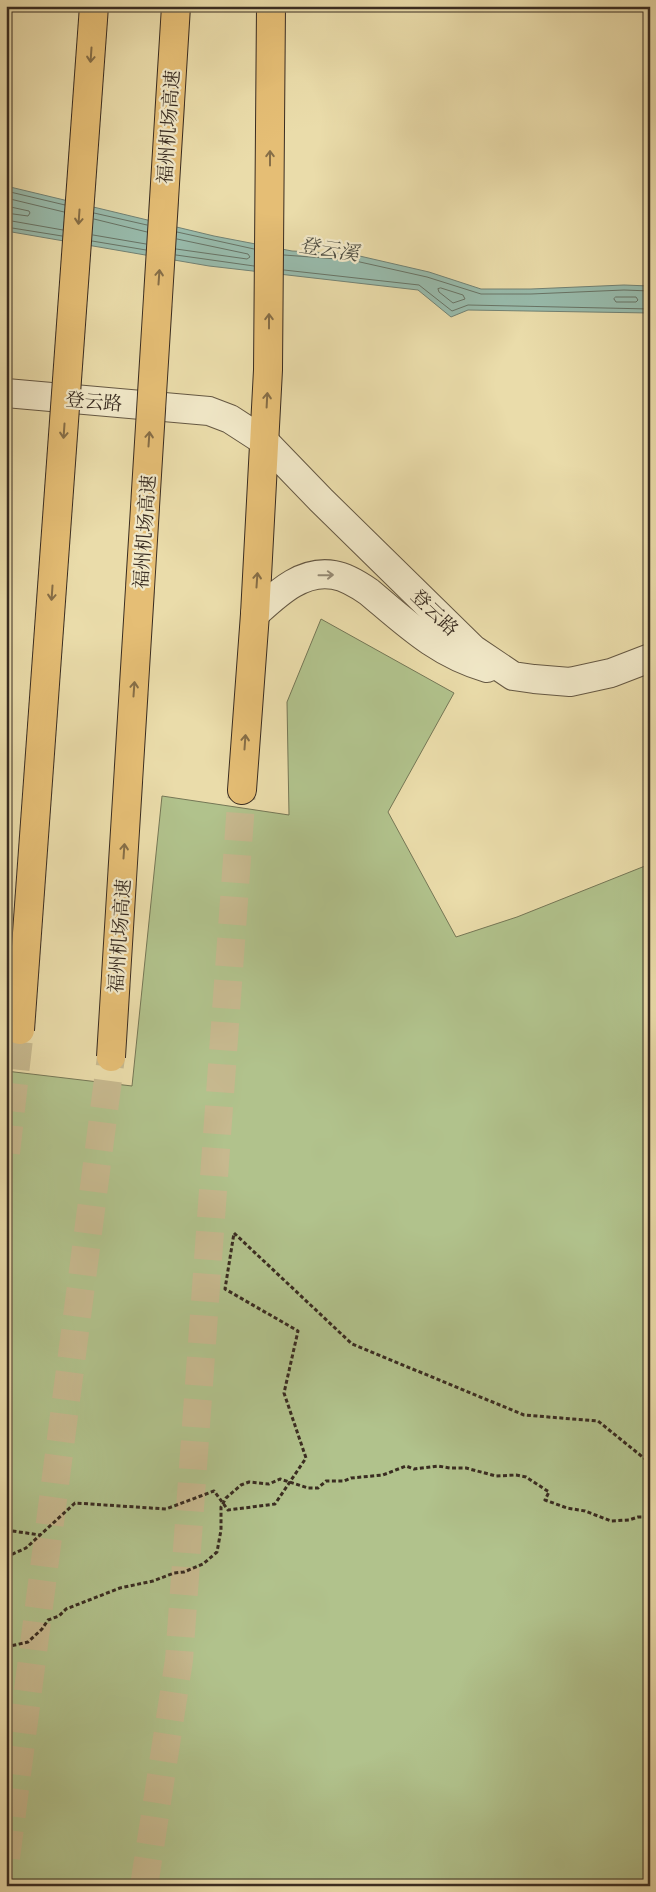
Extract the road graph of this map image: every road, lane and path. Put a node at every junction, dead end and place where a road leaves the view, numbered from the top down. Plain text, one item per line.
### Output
1 (94, 6) edge
2 (176, 6) edge
3 (271, 6) edge
4 (6, 393) edge
5 (264, 441) junction
6 (255, 614) junction
7 (650, 658) edge
8 (471, 664) junction
9 (513, 676) junction
10 (242, 790) tunnel mouth
11 (20, 1030) tunnel mouth
12 (111, 1057) tunnel mouth
13 (650, 1463) edge
14 (289, 1482) junction
15 (223, 1503) junction
16 (650, 1517) edge
17 (6, 1530) edge
18 (40, 1535) junction
19 (6, 1557) edge
20 (6, 1648) edge

1 -> 11 main road, bridge
12 -> 2 main road, 福州机场高速, bridge
5 -> 3 main road
4 - 5 street, 登云路
6 -> 5 main road
5 - 8 street, 登云路
5 - 9 street, 登云路
6 -> 8 street
10 -> 6 main road
7 - 9 street, 登云路
8 - 9 street
13 - 14 path
14 - 15 path
14 - 15 path
14 - 16 path
15 - 18 path
15 - 20 path
17 - 18 path
18 - 19 path

